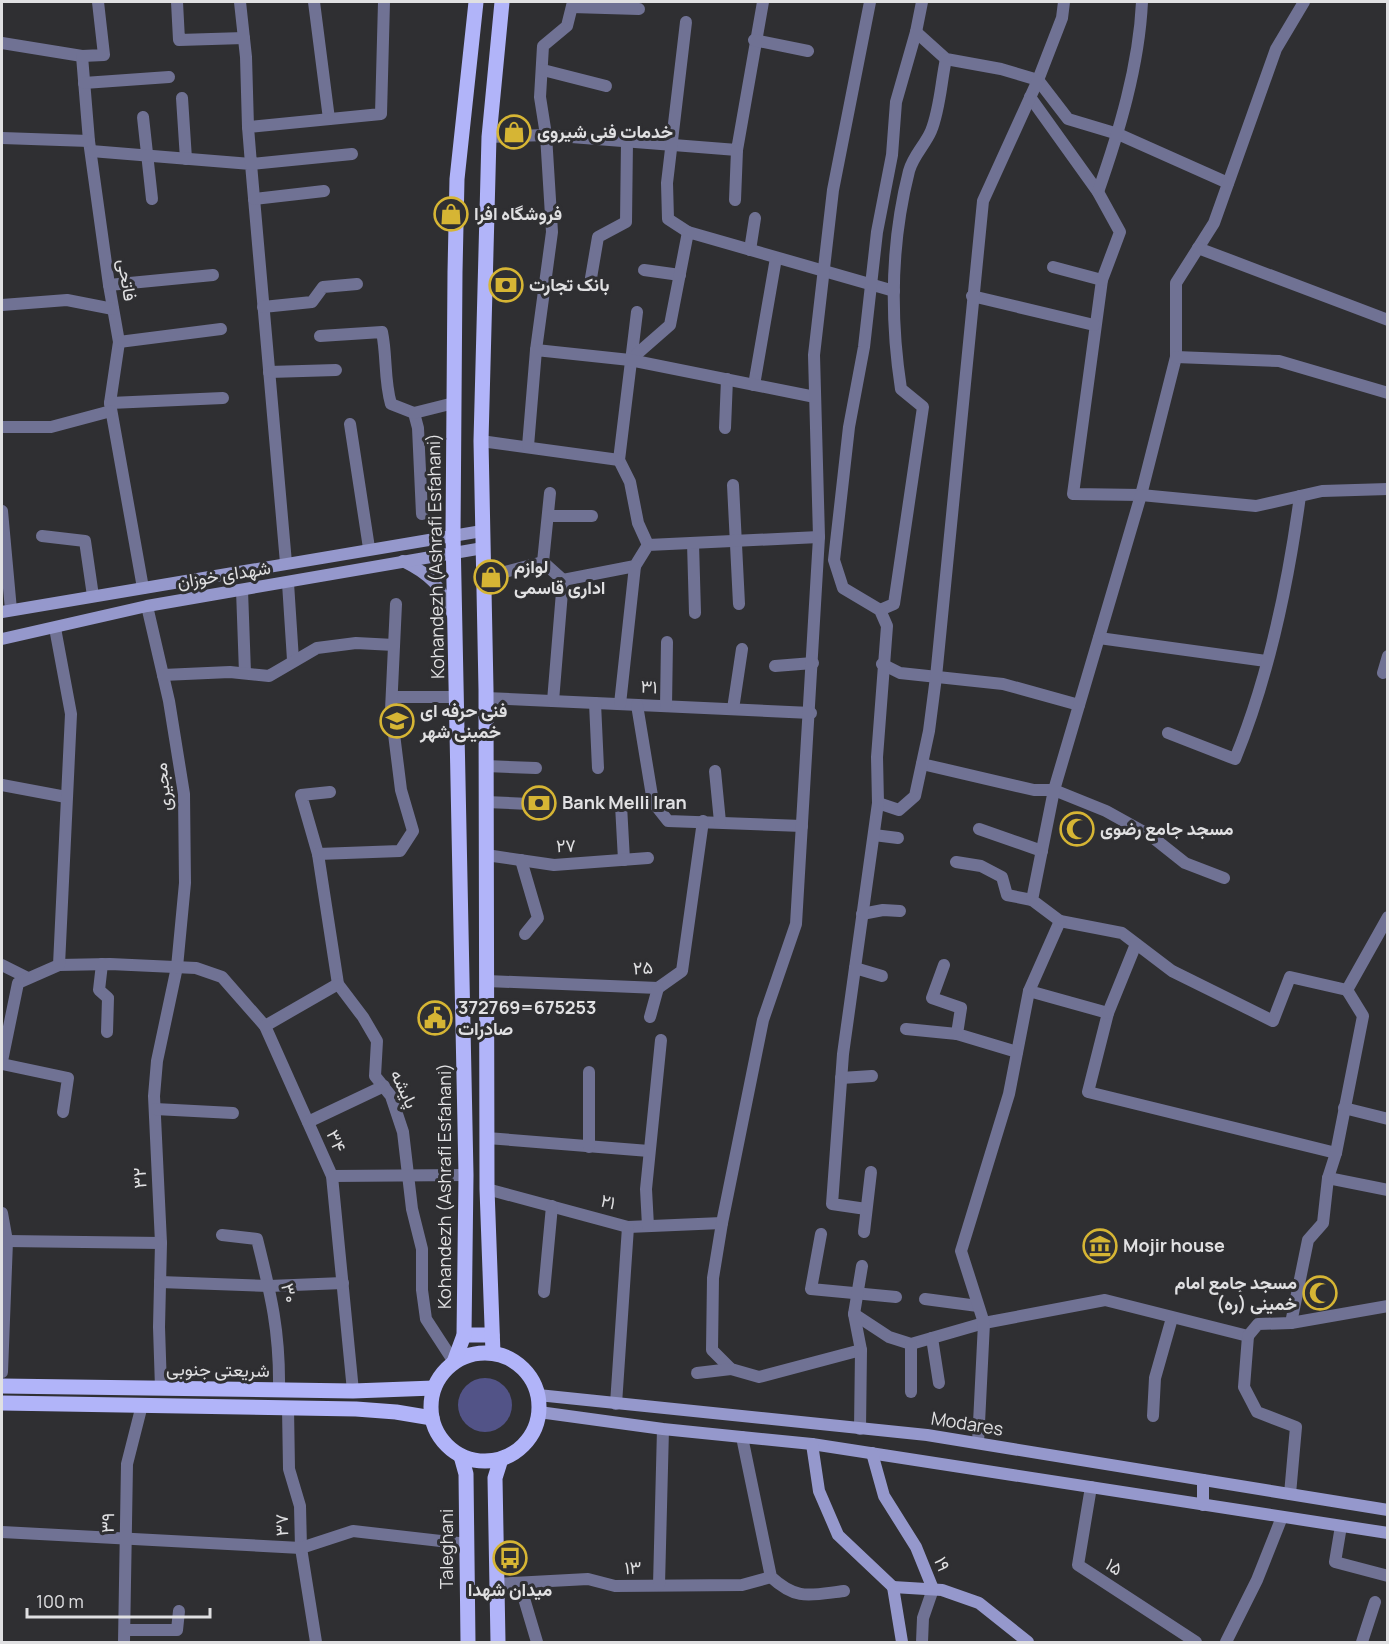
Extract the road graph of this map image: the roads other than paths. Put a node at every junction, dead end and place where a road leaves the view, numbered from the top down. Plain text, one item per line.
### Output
1 (98, 2) edge
2 (177, 2) edge
3 (240, 2) edge
4 (314, 2) edge
5 (384, 2) edge
6 (476, 2) edge
7 (502, 2) edge
8 (763, 2) edge
9 (870, 2) edge
10 (922, 2) edge
11 (1064, 2) edge
12 (1142, 2) edge
13 (1304, 2) edge
14 (573, 4) edge
15 (639, 9) dead end
16 (686, 22) dead end
17 (916, 32) junction
18 (244, 38) junction
19 (754, 40) junction
20 (2, 43) edge
21 (808, 51) dead end
22 (82, 56) junction
23 (946, 59) junction
24 (543, 70) junction
25 (169, 77) dead end
26 (1038, 80) junction
27 (84, 83) junction
28 (606, 86) dead end
29 (1030, 97) junction
30 (182, 98) dead end
31 (143, 117) dead end
32 (329, 119) junction
33 (248, 127) junction
34 (1118, 134) junction
35 (546, 135) junction
36 (489, 137) junction
37 (2, 138) edge
38 (627, 141) junction
39 (673, 145) junction
40 (90, 146) junction
41 (737, 150) junction
42 (352, 154) dead end
43 (146, 155) junction
44 (186, 159) junction
45 (251, 164) junction
46 (1228, 183) junction
47 (324, 191) dead end
48 (1098, 192) junction
49 (254, 199) junction
50 (152, 200) dead end
51 (735, 200) dead end
52 (755, 218) dead end
53 (688, 232) junction
54 (1198, 248) junction
55 (750, 250) junction
56 (776, 258) junction
57 (1053, 267) dead end
58 (644, 270) dead end
59 (824, 272) junction
60 (213, 275) dead end
61 (680, 275) junction
62 (591, 278) dead end
63 (1102, 280) junction
64 (357, 284) dead end
65 (872, 284) junction
66 (109, 285) junction
67 (894, 291) junction
68 (972, 296) junction
69 (2, 305) edge
70 (263, 307) junction
71 (113, 309) junction
72 (637, 312) dead end
73 (1388, 320) edge
74 (1094, 325) junction
75 (221, 329) dead end
76 (320, 336) dead end
77 (119, 342) junction
78 (536, 350) junction
79 (1176, 357) junction
80 (630, 360) junction
81 (336, 370) dead end
82 (269, 372) junction
83 (727, 380) junction
84 (754, 385) junction
85 (1388, 393) edge
86 (815, 397) junction
87 (223, 398) dead end
88 (454, 404) junction
89 (111, 407) junction
90 (414, 413) junction
91 (350, 424) dead end
92 (2, 427) edge
93 (725, 428) dead end
94 (481, 441) junction
95 (528, 446) junction
96 (619, 460) junction
97 (733, 485) dead end
98 (1388, 489) edge
99 (550, 493) dead end
100 (1141, 495) junction
101 (1300, 496) junction
102 (2, 511) edge
103 (422, 514) dead end
104 (548, 516) junction
105 (592, 516) dead end
106 (482, 531) junction
107 (453, 535) junction
108 (42, 536) dead end
109 (819, 537) junction
110 (734, 541) junction
111 (403, 543) junction
112 (693, 543) junction
113 (648, 545) junction
114 (369, 548) junction
115 (483, 548) junction
116 (454, 552) junction
117 (403, 561) junction
118 (543, 562) junction
119 (286, 563) junction
120 (635, 566) junction
121 (493, 575) dead end
122 (563, 580) junction
123 (288, 583) junction
124 (143, 588) junction
125 (242, 590) junction
126 (93, 596) junction
127 (396, 604) dead end
128 (739, 604) dead end
129 (147, 606) junction
130 (880, 609) junction
131 (6, 611) edge
132 (695, 613) dead end
133 (455, 619) junction
134 (55, 628) junction
135 (1099, 638) junction
136 (2, 639) edge
137 (667, 642) dead end
138 (394, 645) junction
139 (742, 649) dead end
140 (1388, 656) edge
141 (293, 660) junction
142 (1266, 661) junction
143 (813, 663) junction
144 (882, 664) junction
145 (775, 666) dead end
146 (245, 673) junction
147 (1383, 673) dead end
148 (163, 675) junction
149 (936, 677) junction
150 (392, 697) junction
151 (457, 697) junction
152 (486, 698) junction
153 (553, 701) junction
154 (595, 703) junction
155 (620, 704) junction
156 (637, 705) junction
157 (1078, 705) junction
158 (666, 706) junction
159 (733, 710) junction
160 (811, 713) junction
161 (1168, 733) dead end
162 (922, 764) junction
163 (486, 766) junction
164 (536, 768) dead end
165 (598, 768) dead end
166 (714, 771) dead end
167 (2, 785) edge
168 (1054, 790) junction
169 (330, 792) dead end
170 (66, 796) junction
171 (486, 802) junction
172 (878, 803) junction
173 (529, 804) dead end
174 (621, 805) dead end
175 (703, 821) junction
176 (720, 822) junction
177 (802, 826) junction
178 (979, 829) dead end
179 (874, 835) junction
180 (897, 838) dead end
181 (1042, 851) junction
182 (318, 854) junction
183 (486, 855) junction
184 (648, 858) dead end
185 (521, 860) junction
186 (624, 860) junction
187 (956, 862) dead end
188 (1224, 878) dead end
189 (1032, 900) junction
190 (900, 911) dead end
191 (862, 915) junction
192 (1388, 917) edge
193 (1060, 921) junction
194 (525, 934) dead end
195 (1136, 944) junction
196 (102, 964) junction
197 (2, 965) edge
198 (59, 965) junction
199 (944, 965) dead end
200 (177, 967) junction
201 (855, 968) junction
202 (882, 976) dead end
203 (28, 978) junction
204 (487, 981) junction
205 (338, 984) junction
206 (658, 988) junction
207 (1347, 990) junction
208 (1029, 991) junction
209 (1108, 1014) junction
210 (650, 1017) dead end
211 (265, 1026) junction
212 (906, 1029) dead end
213 (107, 1032) dead end
214 (957, 1034) junction
215 (661, 1040) dead end
216 (1017, 1052) junction
217 (2, 1062) edge
218 (589, 1072) dead end
219 (872, 1076) dead end
220 (841, 1078) junction
221 (384, 1086) junction
222 (1344, 1108) junction
223 (155, 1109) junction
224 (63, 1113) dead end
225 (233, 1113) dead end
226 (1388, 1119) edge
227 (308, 1122) junction
228 (487, 1138) junction
229 (589, 1147) junction
230 (649, 1152) junction
231 (1336, 1153) junction
232 (871, 1172) dead end
233 (408, 1175) junction
234 (466, 1175) junction
235 (332, 1176) junction
236 (1328, 1178) junction
237 (487, 1189) junction
238 (1388, 1190) edge
239 (552, 1206) junction
240 (866, 1209) junction
241 (2, 1213) edge
242 (722, 1223) junction
243 (648, 1226) junction
244 (628, 1227) junction
245 (864, 1232) dead end
246 (822, 1234) dead end
247 (222, 1235) dead end
248 (7, 1241) junction
249 (161, 1243) junction
250 (862, 1266) dead end
251 (160, 1282) junction
252 (343, 1283) junction
253 (269, 1286) junction
254 (544, 1292) dead end
255 (858, 1292) junction
256 (896, 1296) dead end
257 (925, 1299) dead end
258 (978, 1306) junction
259 (1388, 1306) edge
260 (854, 1314) junction
261 (1172, 1318) junction
262 (984, 1323) junction
263 (1292, 1323) junction
264 (464, 1335) junction
265 (492, 1335) junction
266 (1248, 1336) junction
267 (932, 1338) junction
268 (911, 1344) junction
269 (861, 1350) junction
270 (493, 1353) junction
271 (454, 1362) junction
272 (730, 1369) junction
273 (2, 1372) edge
274 (697, 1372) dead end
275 (939, 1383) dead end
276 (2, 1386) edge
277 (161, 1388) junction
278 (434, 1388) junction
279 (279, 1390) junction
280 (353, 1391) junction
281 (911, 1392) dead end
282 (538, 1395) junction
283 (2, 1403) edge
284 (616, 1404) junction
285 (142, 1405) junction
286 (288, 1408) junction
287 (539, 1412) junction
288 (1153, 1416) dead end
289 (432, 1419) junction
290 (663, 1429) junction
291 (860, 1429) junction
292 (742, 1437) junction
293 (978, 1443) junction
294 (812, 1444) junction
295 (872, 1453) junction
296 (461, 1456) junction
297 (501, 1459) junction
298 (1203, 1480) junction
299 (1091, 1487) junction
300 (1290, 1494) junction
301 (1203, 1505) junction
302 (1388, 1510) edge
303 (1282, 1517) junction
304 (1341, 1526) junction
305 (2, 1532) edge
306 (1388, 1533) edge
307 (126, 1537) junction
308 (467, 1544) junction
309 (301, 1548) junction
310 (1388, 1576) edge
311 (771, 1577) junction
312 (496, 1584) junction
313 (520, 1585) junction
314 (659, 1585) junction
315 (893, 1587) junction
316 (933, 1589) junction
317 (844, 1591) dead end
318 (1375, 1602) dead end
319 (179, 1611) dead end
320 (124, 1636) edge
321 (316, 1642) edge
322 (468, 1642) edge
323 (498, 1642) edge
324 (537, 1642) edge
325 (902, 1642) edge
326 (922, 1642) edge
327 (1028, 1642) edge
328 (1196, 1642) edge
329 (1226, 1642) edge
330 (1362, 1642) edge

1 - 22 street
2 - 18 street
3 - 18 street
4 - 32 street
5 - 32 street
6 - 88 main road, Kohandezh (Ashrafi Esfahani)
7 - 36 main road
8 - 19 street
9 - 59 street
10 - 17 street
11 - 26 street
12 - 34 street
13 - 46 street
14 - 15 street
14 - 24 street
16 - 39 street
17 - 23 street
17 - 65 street
18 - 33 street
19 - 21 street
19 - 41 street
20 - 22 street
22 - 27 street, فاتحی
23 - 26 street
23 - 67 street
24 - 28 street
24 - 35 street
25 - 27 street
26 - 29 street
26 - 34 street
27 - 40 street, فاتحی
29 - 48 street
29 - 68 street
30 - 44 street
31 - 43 street
32 - 33 street
33 - 45 street
34 - 46 street
34 - 48 street
35 - 36 street
35 - 38 street
35 - 78 street
36 - 94 main road
37 - 40 street
38 - 39 street
38 - 62 street
39 - 41 street
39 - 53 street
40 - 43 street
40 - 66 street, فاتحی
41 - 51 street
42 - 45 street
43 - 44 street
43 - 50 street
44 - 45 street
45 - 49 street
46 - 54 street
47 - 49 street
48 - 63 street
49 - 70 street
52 - 55 street
53 - 55 street
53 - 61 street
54 - 73 street
54 - 79 street
55 - 56 street
56 - 59 street
56 - 84 street
57 - 63 street
58 - 61 street
59 - 65 street
59 - 86 street
60 - 66 street
61 - 80 street
63 - 74 street
64 - 70 street
65 - 67 street
65 - 130 street
66 - 71 street, فاتحی
67 - 130 street
68 - 74 street
68 - 149 street
69 - 71 street
70 - 82 street
71 - 77 street, فاتحی
72 - 80 street
74 - 100 street
75 - 77 street
76 - 90 street
77 - 89 street, فاتحی
78 - 80 street
78 - 95 street
79 - 85 street
79 - 100 street
80 - 83 street
80 - 96 street
81 - 82 street
82 - 119 street
83 - 84 street
83 - 93 street
84 - 86 street
86 - 109 street
87 - 89 street
88 - 90 street
88 - 107 main road, Kohandezh (Ashrafi Esfahani)
89 - 92 street
89 - 124 street, فاتحی
90 - 103 street
91 - 114 street
94 - 95 street
94 - 106 main road
95 - 96 street
96 - 113 street
97 - 110 street
98 - 101 street
99 - 104 street
100 - 101 street
100 - 135 street
101 - 142 street
102 - 131 street
104 - 105 street
104 - 118 street
106 - 107 main road, شهدای خوزان
106 - 115 main road
107 - 111 main road, شهدای خوزان
107 - 116 main road, Kohandezh (Ashrafi Esfahani)
108 - 126 street
109 - 110 street
109 - 143 street
110 - 112 street
110 - 128 street
111 - 114 main road, شهدای خوزان
111 - 117 main road
112 - 113 street
112 - 132 street
113 - 120 street
114 - 119 main road, شهدای خوزان
115 - 116 main road, شهدای خوزان
115 - 152 main road
116 - 117 main road, شهدای خوزان
116 - 133 main road, Kohandezh (Ashrafi Esfahani)
117 - 123 main road, شهدای خوزان
117 - 133 main road
118 - 121 street
118 - 122 street
119 - 124 main road, شهدای خوزان
120 - 122 street
120 - 155 street
122 - 153 street
123 - 125 main road, شهدای خوزان
123 - 141 street
124 - 126 main road, شهدای خوزان
125 - 129 main road, شهدای خوزان
125 - 146 street
126 - 131 main road, شهدای خوزان
127 - 138 street
129 - 134 main road, شهدای خوزان
129 - 148 street, مجیری
130 - 144 street
133 - 151 main road, Kohandezh (Ashrafi Esfahani)
134 - 136 main road, شهدای خوزان
134 - 170 street
135 - 142 street
135 - 157 street
137 - 158 street
138 - 141 street
138 - 150 street
139 - 159 street
140 - 147 street
141 - 146 street
142 - 161 street
143 - 145 street
143 - 160 street
144 - 149 street
144 - 172 street
146 - 148 street
148 - 200 street, مجیری
149 - 157 street
149 - 162 street
150 - 151 street
150 - 182 street
151 - 234 main road, Kohandezh (Ashrafi Esfahani)
152 - 153 street, ۳۱
152 - 163 main road
153 - 154 street, ۳۱
154 - 155 street, ۳۱
154 - 165 street
155 - 156 street, ۳۱
156 - 158 street, ۳۱
156 - 175 street
157 - 168 street
158 - 159 street, ۳۱
159 - 160 street, ۳۱
160 - 177 street
162 - 168 street
162 - 172 street
163 - 164 street
163 - 171 main road
166 - 176 street
167 - 170 street
168 - 181 street
168 - 188 street
169 - 182 street, پایشه
170 - 198 street
171 - 173 street
171 - 183 main road
172 - 179 street
174 - 186 street
175 - 176 street
175 - 206 street, ۲۵
176 - 177 street
177 - 242 street
178 - 181 street
179 - 180 street
179 - 191 street
181 - 189 street
182 - 205 street, پایشه
183 - 185 street, ۲۷
183 - 204 main road
184 - 186 street, ۲۷
185 - 186 street, ۲۷
185 - 194 street
187 - 189 street
189 - 193 street
190 - 191 street
191 - 201 street
192 - 207 street
193 - 195 street
193 - 208 street
195 - 207 street
195 - 209 street
196 - 198 street, ۳۴
196 - 200 street, ۳۴
196 - 213 street
197 - 203 street
198 - 203 street
199 - 214 street
200 - 211 street, ۳۴
200 - 223 street, ۳۲
201 - 202 street
201 - 220 street
203 - 217 street
204 - 206 street, ۲۵
204 - 228 main road
205 - 211 street
205 - 221 street, پایشه
206 - 210 street
207 - 222 street
208 - 209 street
208 - 216 street
209 - 231 street
211 - 227 street, ۳۴
212 - 214 street
214 - 216 street
215 - 230 street
216 - 258 street
217 - 224 street
218 - 229 street
219 - 220 street
220 - 240 street
221 - 227 street
221 - 233 street, پایشه
222 - 226 street
222 - 231 street
223 - 225 street
223 - 249 street, ۳۲
227 - 235 street, ۳۴
228 - 229 street
228 - 237 main road
229 - 230 street
230 - 243 street
231 - 236 street
232 - 240 street
233 - 234 street
233 - 235 street
233 - 271 street, پایشه
234 - 264 main road, Kohandezh (Ashrafi Esfahani)
235 - 252 street, ۳۴
236 - 238 street
236 - 263 street
237 - 239 street, ۲۱
237 - 265 main road
239 - 244 street, ۲۱
239 - 254 street
240 - 245 street
241 - 248 street
242 - 243 street, ۲۱
242 - 272 street
243 - 244 street, ۲۱
244 - 284 street
246 - 255 street
247 - 253 street, ۳۰
248 - 249 street
248 - 273 street
249 - 251 street, ۳۲
250 - 255 street
251 - 253 street
251 - 277 street, ۳۲
252 - 253 street
252 - 280 street, ۳۴
253 - 279 street, ۳۰
255 - 256 street
255 - 260 street
257 - 258 street
258 - 262 street
259 - 263 street
260 - 268 street
260 - 269 street
261 - 262 street
261 - 266 street
261 - 288 street
262 - 267 street
262 - 293 street
263 - 266 street
264 - 265 main road
264 - 271 main road, Kohandezh (Ashrafi Esfahani)
265 - 270 main road
266 - 300 street
267 - 268 street
267 - 275 street
268 - 281 street
269 - 272 street
269 - 291 street
270 - 271 main road
270 - 282 main road
271 - 278 main road
272 - 274 street
276 - 277 main road, شریعتی جنوبی
277 - 279 main road, شریعتی جنوبی
278 - 280 main road, شریعتی جنوبی
278 - 289 main road
279 - 280 main road, شریعتی جنوبی
282 - 284 main road, Modares
282 - 287 main road
283 - 285 main road, شریعتی جنوبی
284 - 291 main road, Modares
285 - 286 main road, شریعتی جنوبی
285 - 307 street, ۳۹
286 - 289 main road, شریعتی جنوبی
286 - 309 street, ۳۷
287 - 290 main road
287 - 297 main road
289 - 296 main road
290 - 292 main road
290 - 314 street
291 - 293 main road, Modares
292 - 294 main road
292 - 311 street
293 - 298 main road, Modares
294 - 295 main road
294 - 315 main road
295 - 299 main road
295 - 316 main road, ۱۹
296 - 297 main road
296 - 308 main road, Taleghani
297 - 312 main road
298 - 300 main road, Modares
298 - 301 main road
299 - 301 main road
299 - 328 street, ۱۵
300 - 302 main road, Modares
301 - 303 main road
303 - 304 main road
303 - 329 street
304 - 306 main road
304 - 310 street
305 - 307 street
307 - 309 street
307 - 320 street, ۳۹
308 - 309 street
308 - 322 main road, Taleghani
309 - 321 street, ۳۷
311 - 314 street, ۱۳
311 - 317 street
312 - 313 street, ۱۳
312 - 323 main road
313 - 314 street, ۱۳
313 - 324 street
315 - 316 main road
315 - 325 main road
316 - 326 street
316 - 327 main road, ۱۹
318 - 330 street
319 - 320 street

